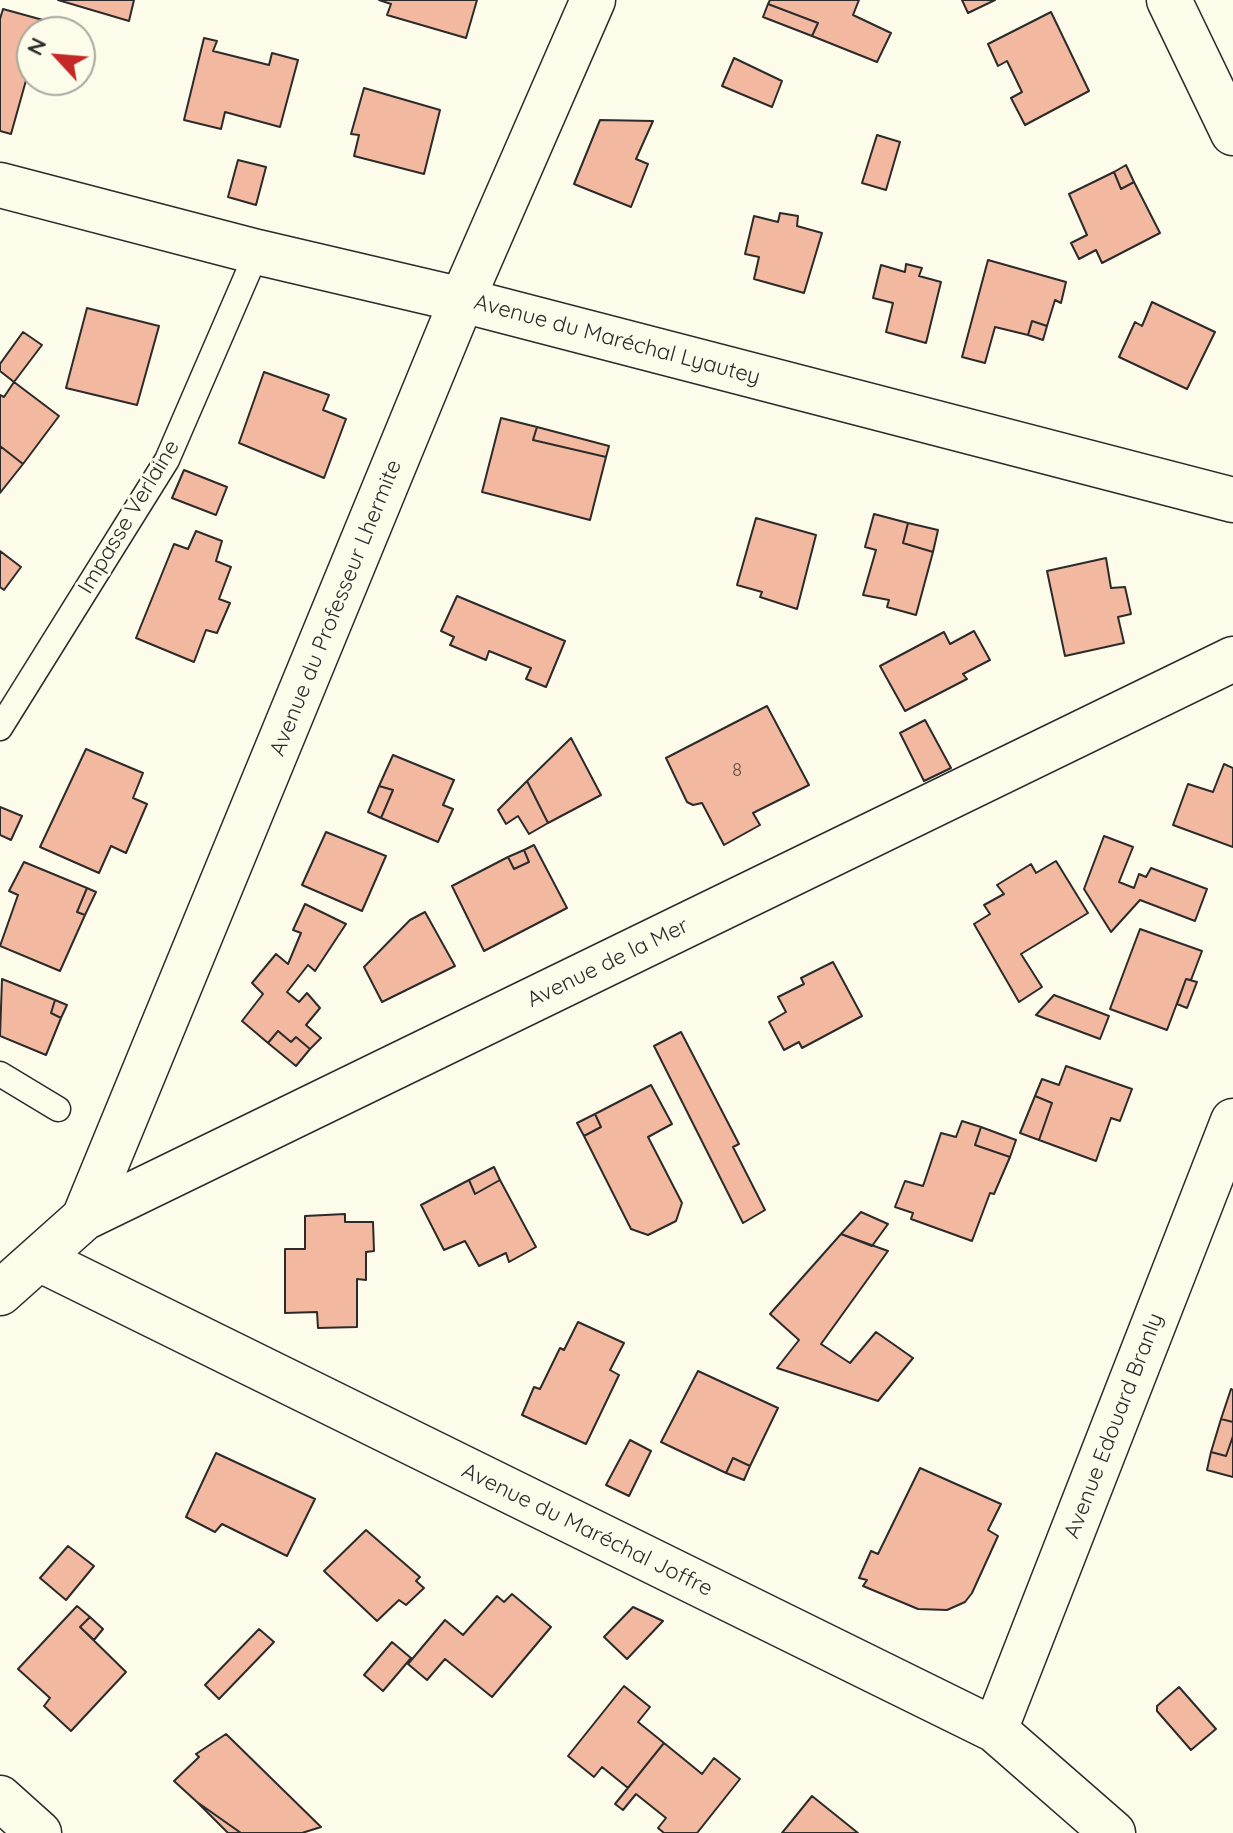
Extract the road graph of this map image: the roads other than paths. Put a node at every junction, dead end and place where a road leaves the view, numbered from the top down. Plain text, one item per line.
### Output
1 (593, 0) edge
2 (1169, 0) edge
3 (1233, 133) edge
4 (0, 185) edge
5 (257, 252) junction
6 (462, 300) junction
7 (1233, 500) edge
8 (1233, 659) edge
9 (0, 728) edge
10 (0, 1074) edge
11 (58, 1109) dead end
12 (1233, 1121) edge
13 (84, 1218) junction
14 (39, 1259) junction
15 (0, 1293) edge
16 (995, 1730) junction
17 (0, 1798) edge
18 (39, 1833) edge
19 (1113, 1833) edge

1 - 6 street, Avenue du Professeur Lhermite
2 - 3 street
4 - 5 street, Avenue du Maréchal Lyautey
5 - 6 street, Avenue du Maréchal Lyautey
5 - 9 lane, Impasse Verlaine
6 - 7 street, Avenue du Maréchal Lyautey
6 - 13 street, Avenue du Professeur Lhermite
8 - 13 street, Avenue de la Mer
10 - 11 lane
12 - 16 street, Avenue Edouard Branly
13 - 14 street, Avenue de la Mer
14 - 15 street, Avenue de la Mer
14 - 16 street, Avenue du Maréchal Joffre
16 - 19 street, Avenue du Maréchal Joffre
17 - 18 street

